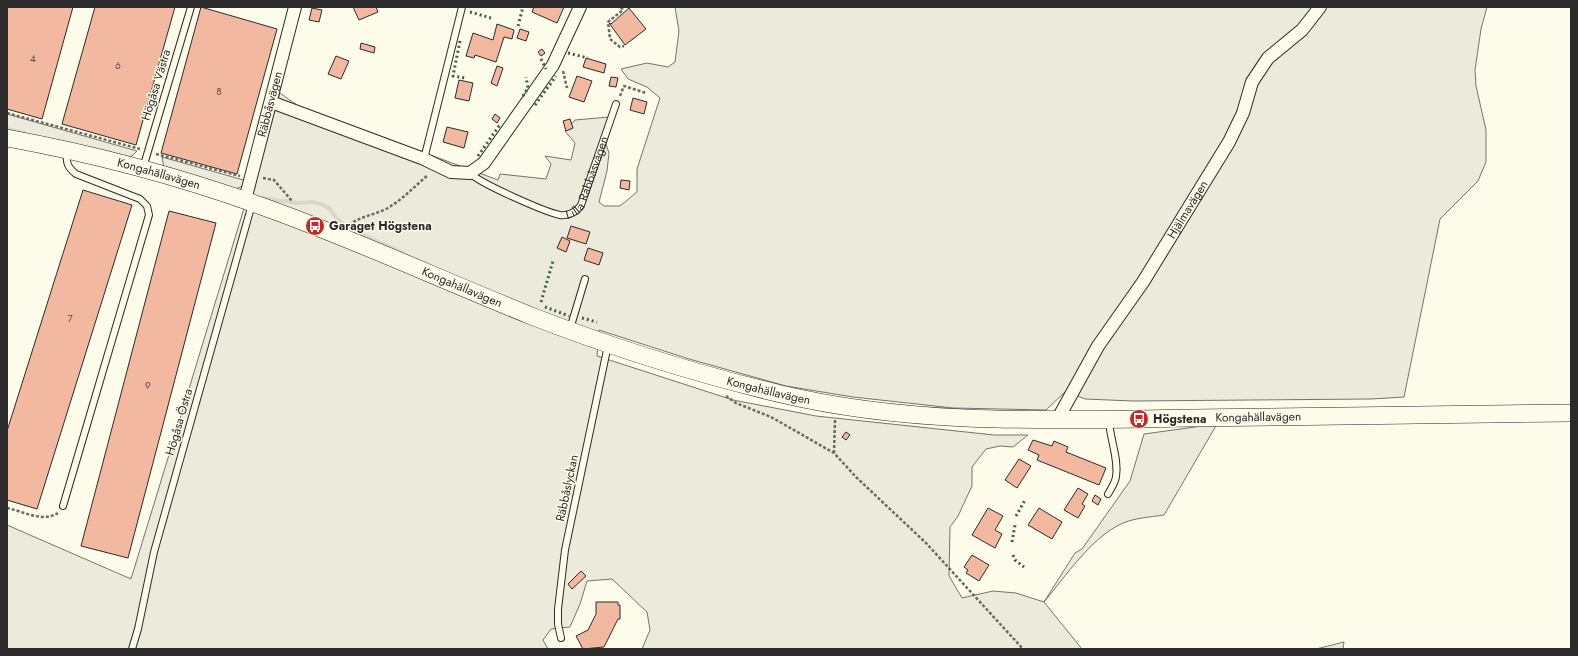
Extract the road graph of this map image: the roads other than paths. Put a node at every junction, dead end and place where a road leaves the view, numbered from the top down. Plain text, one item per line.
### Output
1 (191, 7) edge
2 (295, 7) edge
3 (462, 7) edge
4 (580, 7) edge
5 (1320, 7) edge
6 (271, 102) junction
7 (616, 104) road end
8 (7, 138) edge
9 (67, 150) junction
10 (424, 159) junction
11 (143, 169) junction
12 (470, 173) junction
13 (248, 202) junction
14 (585, 279) dead end
15 (569, 330) junction
16 (609, 344) junction
17 (1571, 414) edge
18 (1109, 419) junction
19 (1062, 420) junction
20 (1108, 494) dead end
21 (63, 506) road end
22 (561, 638) dead end
23 (132, 649) edge

1 - 11 lane, Högåsa Västra
2 - 6 street, Räbbåsvägen
3 - 10 lane
4 - 12 street
5 - 19 street, Hjälmavägen
6 - 10 street
6 - 13 street, Räbbåsvägen
7 - 12 lane, Lilla Räbbåsvägen
8 - 9 street, Kongahällavägen
9 - 11 street, Kongahällavägen
9 - 21 lane
10 - 12 street
11 - 13 street, Kongahällavägen
13 - 15 street, Kongahällavägen
13 - 23 lane, Högåsa Östra
14 - 15 lane
15 - 16 street, Kongahällavägen
16 - 19 street, Kongahällavägen
16 - 22 lane, Räbbåslyckan
17 - 18 street, Kongahällavägen
18 - 19 street, Kongahällavägen
18 - 20 lane

